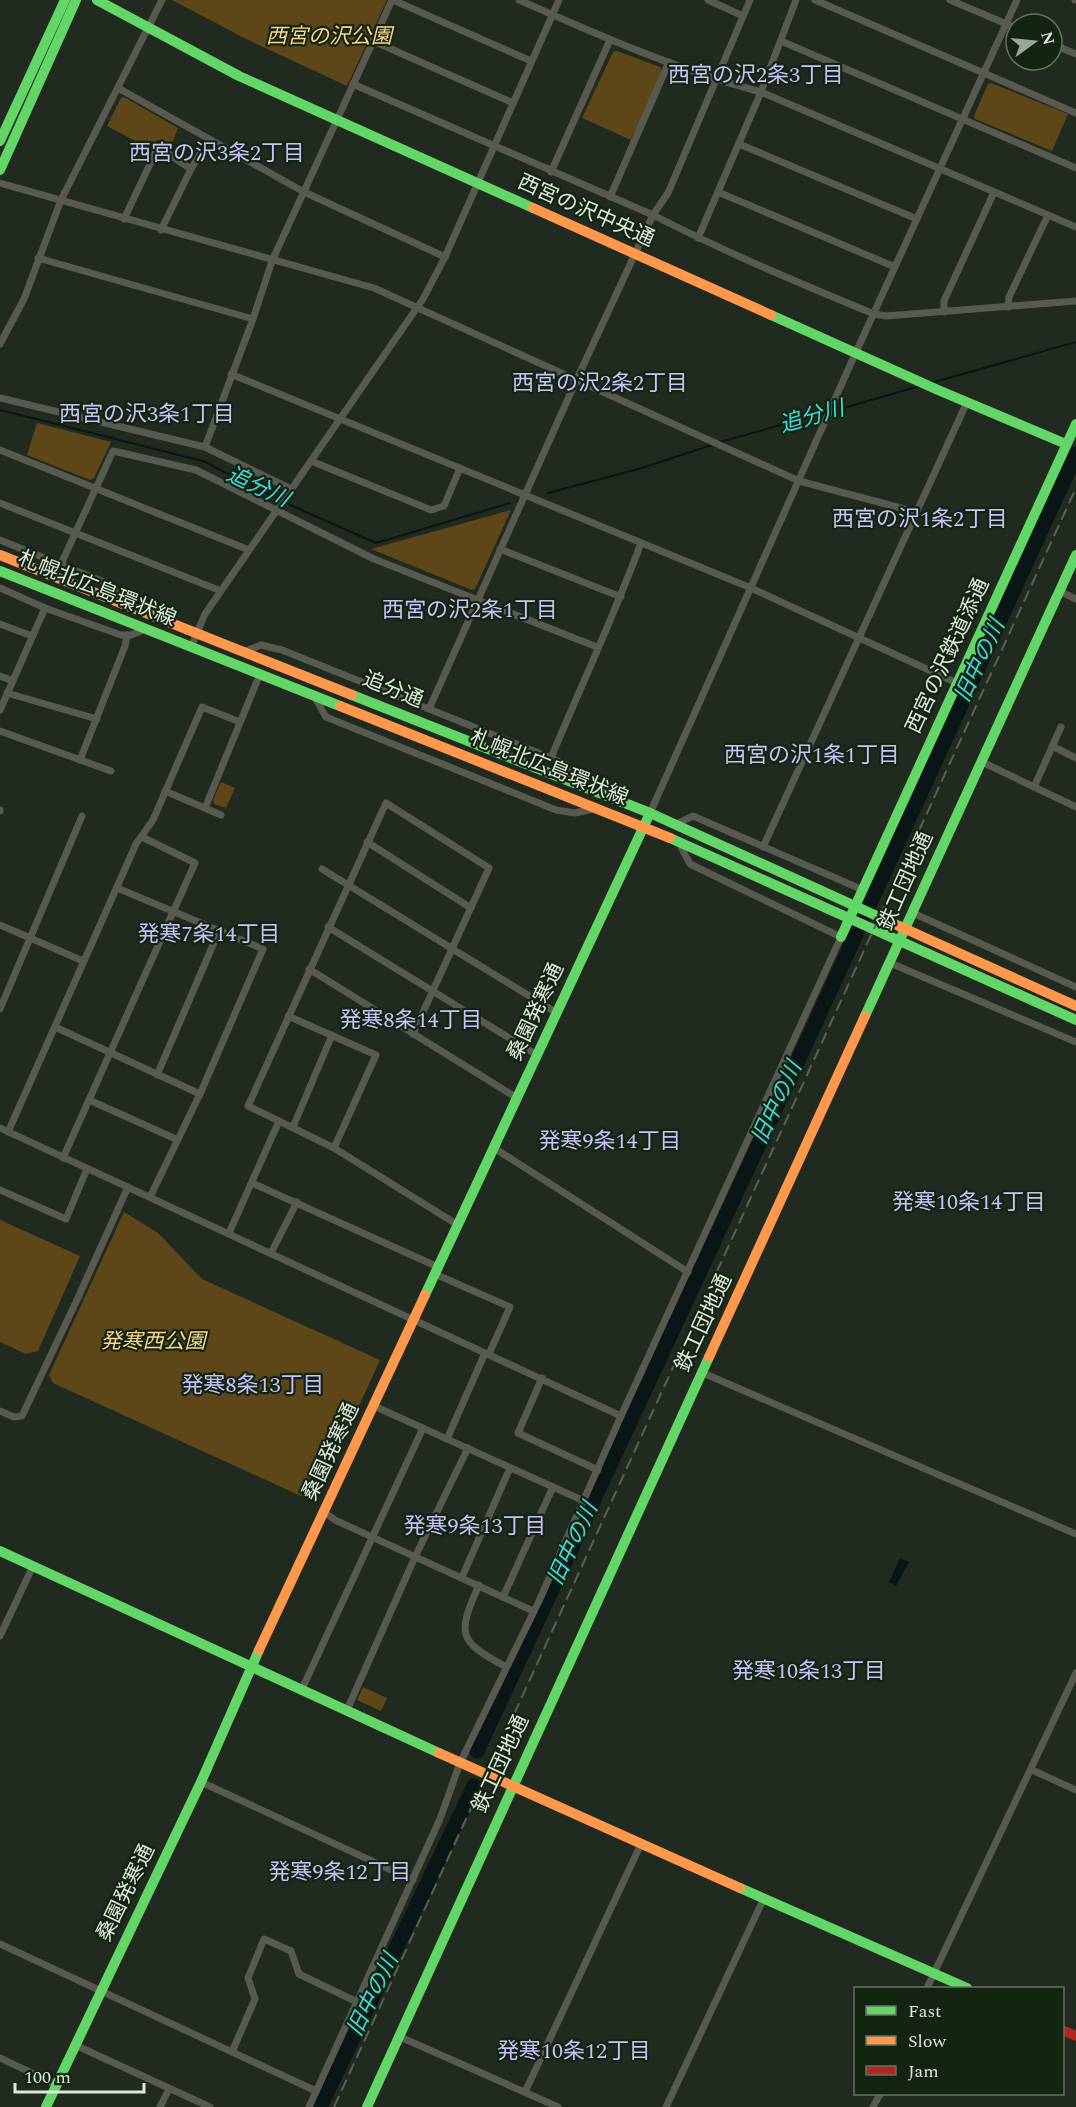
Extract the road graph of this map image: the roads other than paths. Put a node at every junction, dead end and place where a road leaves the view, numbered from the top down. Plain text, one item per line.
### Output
1 (65, 0) edge
2 (76, 0) edge
3 (97, 0) edge
4 (162, 0) edge
5 (393, 0) edge
6 (519, 0) edge
7 (559, 0) edge
8 (708, 0) edge
9 (750, 0) edge
10 (796, 0) edge
11 (815, 0) edge
12 (950, 0) edge
13 (552, 14) junction
14 (743, 16) junction
15 (1004, 23) edge
16 (147, 28) junction
17 (1004, 28) edge
18 (610, 40) junction
19 (373, 41) junction
20 (781, 41) junction
21 (531, 61) junction
22 (669, 62) junction
23 (984, 72) junction
24 (717, 80) junction
25 (353, 84) junction
26 (118, 88) junction
27 (761, 92) junction
28 (513, 103) junction
29 (1076, 113) edge
30 (337, 120) junction
31 (962, 120) junction
32 (209, 139) junction
33 (0, 141) edge
34 (739, 144) junction
35 (494, 147) junction
36 (940, 168) junction
37 (1076, 168) edge
38 (192, 169) junction
39 (0, 170) edge
40 (551, 172) junction
41 (0, 183) edge
42 (478, 184) junction
43 (304, 192) junction
44 (718, 192) junction
45 (994, 192) junction
46 (610, 198) junction
47 (61, 200) junction
48 (1047, 214) junction
49 (653, 215) junction
50 (124, 219) junction
51 (917, 219) junction
52 (1076, 227) edge
53 (161, 230) junction
54 (698, 238) junction
55 (635, 254) junction
56 (445, 257) junction
57 (38, 258) junction
58 (272, 261) junction
59 (895, 267) junction
60 (1076, 301) edge
61 (1008, 307) junction
62 (416, 309) junction
63 (944, 312) junction
64 (874, 314) junction
65 (253, 319) junction
66 (0, 344) edge
67 (856, 352) junction
68 (231, 374) junction
69 (576, 381) junction
70 (0, 398) edge
71 (967, 402) junction
72 (340, 418) junction
73 (1076, 423) edge
74 (1066, 444) junction
75 (205, 447) junction
76 (0, 450) edge
77 (311, 461) junction
78 (460, 468) junction
79 (798, 481) junction
80 (95, 488) junction
81 (289, 492) junction
82 (525, 495) junction
83 (0, 503) edge
84 (278, 508) junction
85 (916, 512) junction
86 (75, 533) junction
87 (0, 540) edge
88 (641, 543) junction
89 (500, 549) junction
90 (249, 550) junction
91 (0, 555) edge
92 (1076, 555) edge
93 (61, 564) junction
94 (0, 571) edge
95 (0, 588) edge
96 (751, 588) junction
97 (221, 591) junction
98 (1059, 591) junction
99 (621, 597) junction
100 (1076, 599) edge
101 (478, 600) junction
102 (121, 603) junction
103 (45, 608) junction
104 (0, 624) edge
105 (146, 629) junction
106 (197, 633) junction
107 (127, 635) junction
108 (32, 636) junction
109 (858, 638) junction
110 (191, 646) junction
111 (597, 647) junction
112 (243, 652) junction
113 (260, 674) junction
114 (0, 676) edge
115 (13, 681) junction
116 (957, 683) junction
117 (7, 693) junction
118 (314, 696) junction
119 (429, 709) junction
120 (0, 710) edge
121 (97, 719) junction
122 (240, 722) junction
123 (1061, 726) dead end
124 (0, 731) edge
125 (1052, 746) junction
126 (551, 758) junction
127 (1076, 758) edge
128 (80, 760) junction
129 (982, 762) junction
130 (111, 771) dead end
131 (575, 784) junction
132 (1034, 787) junction
133 (165, 791) junction
134 (1076, 807) edge
135 (205, 808) junction
136 (598, 808) junction
137 (650, 813) junction
138 (221, 815) dead end
139 (82, 816) dead end
140 (675, 825) junction
141 (644, 826) junction
142 (142, 837) junction
143 (678, 841) junction
144 (367, 842) junction
145 (763, 847) junction
146 (322, 868) dead end
147 (348, 883) junction
148 (117, 888) junction
149 (863, 890) junction
150 (471, 908) junction
151 (174, 912) junction
152 (913, 913) junction
153 (0, 925) edge
154 (328, 927) junction
155 (219, 931) junction
156 (841, 937) junction
157 (31, 938) junction
158 (454, 948) junction
159 (83, 961) junction
160 (890, 963) junction
161 (309, 969) junction
162 (1076, 987) edge
163 (433, 990) junction
164 (1076, 1006) edge
165 (0, 1009) edge
166 (557, 1013) junction
167 (288, 1016) junction
168 (1076, 1020) edge
169 (55, 1027) junction
170 (413, 1034) junction
171 (332, 1035) junction
172 (1076, 1042) edge
173 (110, 1054) junction
174 (537, 1055) junction
175 (157, 1075) junction
176 (200, 1094) junction
177 (517, 1098) junction
178 (89, 1100) junction
179 (279, 1121) junction
180 (0, 1128) edge
181 (293, 1128) junction
182 (8, 1132) junction
183 (176, 1139) junction
184 (334, 1148) junction
185 (494, 1148) junction
186 (63, 1158) junction
187 (87, 1169) junction
188 (252, 1183) junction
189 (128, 1187) junction
190 (0, 1190) edge
191 (150, 1197) junction
192 (297, 1203) junction
193 (458, 1225) junction
194 (229, 1233) junction
195 (272, 1253) junction
196 (437, 1271) junction
197 (688, 1272) junction
198 (414, 1319) junction
199 (487, 1354) junction
200 (702, 1373) junction
201 (542, 1378) junction
202 (374, 1406) junction
203 (0, 1411) edge
204 (621, 1416) junction
205 (423, 1428) junction
206 (447, 1439) junction
207 (468, 1448) junction
208 (510, 1468) junction
209 (598, 1470) junction
210 (553, 1487) junction
211 (584, 1501) junction
212 (324, 1512) junction
213 (1076, 1534) edge
214 (372, 1537) junction
215 (0, 1551) edge
216 (415, 1557) junction
217 (33, 1566) junction
218 (462, 1577) junction
219 (478, 1585) junction
220 (503, 1597) junction
221 (533, 1611) junction
222 (0, 1636) edge
223 (252, 1666) junction
224 (506, 1667) junction
225 (1076, 1673) edge
226 (303, 1689) junction
227 (347, 1710) junction
228 (460, 1763) junction
229 (1032, 1770) junction
230 (201, 1782) junction
231 (512, 1787) junction
232 (1076, 1790) edge
233 (641, 1844) junction
234 (413, 1880) junction
235 (764, 1898) junction
236 (0, 1944) edge
237 (934, 1974) junction
238 (928, 1987) edge
239 (963, 1987) edge
240 (101, 1991) junction
241 (357, 2002) junction
242 (398, 2036) junction
243 (75, 2045) junction
244 (232, 2052) junction
245 (0, 2058) edge
246 (57, 2085) junction
247 (169, 2088) junction
248 (316, 2091) junction
249 (525, 2092) junction
250 (46, 2107) edge
251 (160, 2107) edge
252 (210, 2107) edge
253 (309, 2107) edge
254 (367, 2107) edge
255 (558, 2107) edge
256 (666, 2107) edge

1 - 33 street
2 - 39 street
3 - 16 street, 西宮の沢中央通
4 - 16 street
5 - 19 street
5 - 21 street
6 - 13 street
7 - 13 street
8 - 14 street
9 - 14 street
10 - 20 street
11 - 23 street
12 - 15 street
13 - 18 street
13 - 21 street
14 - 24 street
16 - 26 street
16 - 30 street, 西宮の沢中央通
17 - 23 street
18 - 22 street
18 - 40 street
19 - 25 street
19 - 28 street
20 - 27 street
20 - 31 street
21 - 28 street
22 - 24 street
22 - 46 street
23 - 29 street
23 - 31 street
24 - 27 street
24 - 49 street
25 - 30 street
25 - 35 street
26 - 32 street
26 - 47 street
27 - 34 street
27 - 36 street
28 - 35 street
30 - 42 street, 西宮の沢中央通
30 - 43 street
31 - 36 street
31 - 37 street
32 - 38 street
32 - 43 street
34 - 44 street
34 - 51 street
35 - 40 street
35 - 42 street
36 - 45 street
36 - 51 street
38 - 50 street
38 - 53 street
40 - 46 street
41 - 47 street
42 - 55 street, 西宮の沢中央通
42 - 56 street
43 - 56 street
43 - 58 street
44 - 54 street
44 - 59 street
45 - 48 street
45 - 63 street
46 - 49 street
47 - 50 street
47 - 57 street
48 - 52 street
48 - 61 street
49 - 54 street
49 - 55 street
50 - 53 street
51 - 59 street
53 - 58 street
54 - 64 street
55 - 67 street, 西宮の沢中央通
55 - 69 street
56 - 62 street
57 - 65 street
57 - 66 street
58 - 62 street
58 - 65 street
59 - 64 street
60 - 61 street
61 - 63 street
62 - 69 street
62 - 72 street
63 - 64 street
64 - 67 street
65 - 68 street
67 - 71 street, 西宮の沢中央通
67 - 79 street
68 - 72 street
68 - 75 street
69 - 79 street
69 - 82 street
70 - 75 street
71 - 74 street, 西宮の沢中央通
71 - 85 street
72 - 77 street
72 - 78 street
73 - 74 street, 西宮の沢鉄道添通
74 - 116 street, 西宮の沢鉄道添通
75 - 81 street
76 - 80 street
77 - 78 street
77 - 81 street
78 - 82 street
79 - 85 street
79 - 96 street
80 - 84 street
80 - 86 street
80 - 90 street
81 - 84 street
82 - 88 street
82 - 89 street
83 - 86 street
84 - 90 street
84 - 101 street
85 - 109 street
86 - 93 street
86 - 97 street
87 - 93 street
88 - 96 street
88 - 99 street
89 - 99 street
89 - 101 street
90 - 97 street
91 - 102 street, 札幌北広島環状線
92 - 98 street, 鉄工団地通
93 - 102 street
94 - 105 street, 札幌北広島環状線
95 - 103 street
96 - 109 street
96 - 137 street
97 - 106 street
98 - 100 street
98 - 129 street, 鉄工団地通
99 - 111 street
101 - 111 street
101 - 119 street
102 - 106 street, 追分通
103 - 107 street
103 - 108 street
104 - 108 street
105 - 107 street
105 - 110 street, 札幌北広島環状線
106 - 110 street
106 - 112 street, 追分通
107 - 121 street
108 - 115 street
109 - 116 street
109 - 145 street
110 - 113 street, 札幌北広島環状線
111 - 126 street
112 - 119 street
112 - 131 street, 追分通
113 - 118 street, 札幌北広島環状線
113 - 122 street
114 - 115 street
115 - 117 street
116 - 149 street, 西宮の沢鉄道添通
117 - 120 street
117 - 121 street
118 - 136 street, 札幌北広島環状線
118 - 136 street
119 - 126 street
121 - 128 street
122 - 133 street
122 - 135 street
123 - 125 street
124 - 128 street
125 - 127 street
125 - 132 street
126 - 131 street
128 - 130 street
129 - 132 street
129 - 152 street, 鉄工団地通
131 - 137 street, 追分通
132 - 134 street
133 - 135 street
133 - 142 street
135 - 138 street
136 - 141 street, 札幌北広島環状線
137 - 140 street, 札幌北広島環状線
137 - 141 street, 桑園発寒通
139 - 157 street
140 - 145 street
140 - 164 street, 札幌北広島環状線
141 - 143 street, 札幌北広島環状線
141 - 166 street, 桑園発寒通
142 - 148 street
142 - 151 street
143 - 156 street
143 - 168 street, 札幌北広島環状線
144 - 147 street
144 - 150 street
144 - 150 street
145 - 149 street
146 - 147 street
147 - 154 street
147 - 158 street
148 - 151 street
148 - 159 street
149 - 156 street, 西宮の沢鉄道添通
150 - 158 street
151 - 155 street
151 - 173 street
152 - 160 street, 鉄工団地通
152 - 162 street
153 - 157 street
154 - 161 street
154 - 163 street
155 - 175 street
155 - 176 street
156 - 197 street
157 - 159 street
157 - 165 street
158 - 163 street
158 - 166 street
159 - 169 street
160 - 172 street
160 - 200 street, 鉄工団地通
161 - 167 street
161 - 170 street
163 - 170 street
163 - 174 street
166 - 174 street, 桑園発寒通
167 - 171 street
167 - 179 street
169 - 173 street
169 - 182 street
170 - 177 street
171 - 181 street
171 - 184 street
173 - 175 street
173 - 178 street
174 - 177 street, 桑園発寒通
175 - 176 street
176 - 183 street
177 - 185 street, 桑園発寒通
178 - 183 street
178 - 186 street
179 - 181 street
179 - 188 street
180 - 182 street
181 - 184 street
182 - 186 street
183 - 191 street
184 - 193 street
185 - 193 street, 桑園発寒通
185 - 197 street
186 - 187 street
187 - 189 street
187 - 190 street
188 - 192 street
188 - 194 street
189 - 191 street
189 - 203 street
191 - 194 street
192 - 195 street
192 - 196 street
193 - 196 street, 桑園発寒通
194 - 195 street
195 - 198 street
196 - 198 street, 桑園発寒通
196 - 199 street
197 - 204 street
198 - 199 street
198 - 202 street, 桑園発寒通
199 - 201 street
199 - 206 street
200 - 213 street
200 - 231 street, 鉄工団地通
201 - 204 street
201 - 209 street
202 - 205 street
202 - 212 street, 桑園発寒通
204 - 209 street
205 - 206 street
205 - 214 street
206 - 207 street
207 - 208 street
207 - 216 street
208 - 210 street
208 - 218 street
209 - 211 street
210 - 211 street
210 - 220 street
211 - 221 street
212 - 214 street
212 - 223 street, 桑園発寒通
214 - 216 street
214 - 226 street
215 - 217 street
216 - 218 street
216 - 227 street
217 - 222 street
217 - 223 street
218 - 219 street
219 - 220 street
219 - 224 street
220 - 221 street
221 - 224 street
223 - 226 street
223 - 230 street, 桑園発寒通
224 - 228 street
225 - 229 street
226 - 227 street
227 - 228 street
228 - 231 street
228 - 234 street
229 - 232 street
229 - 237 street
230 - 234 street
230 - 240 street, 桑園発寒通
231 - 233 street
231 - 242 street, 鉄工団地通
233 - 235 street
233 - 249 street
234 - 241 street
235 - 237 street
235 - 256 street
236 - 240 street
237 - 238 street
237 - 239 street
240 - 243 street, 桑園発寒通
240 - 244 street
241 - 244 street
241 - 248 street
242 - 249 street
242 - 254 street, 鉄工団地通
243 - 246 street, 桑園発寒通
243 - 247 street
244 - 248 street
245 - 246 street
246 - 250 street, 桑園発寒通
247 - 251 street
247 - 252 street
248 - 253 street
249 - 255 street

